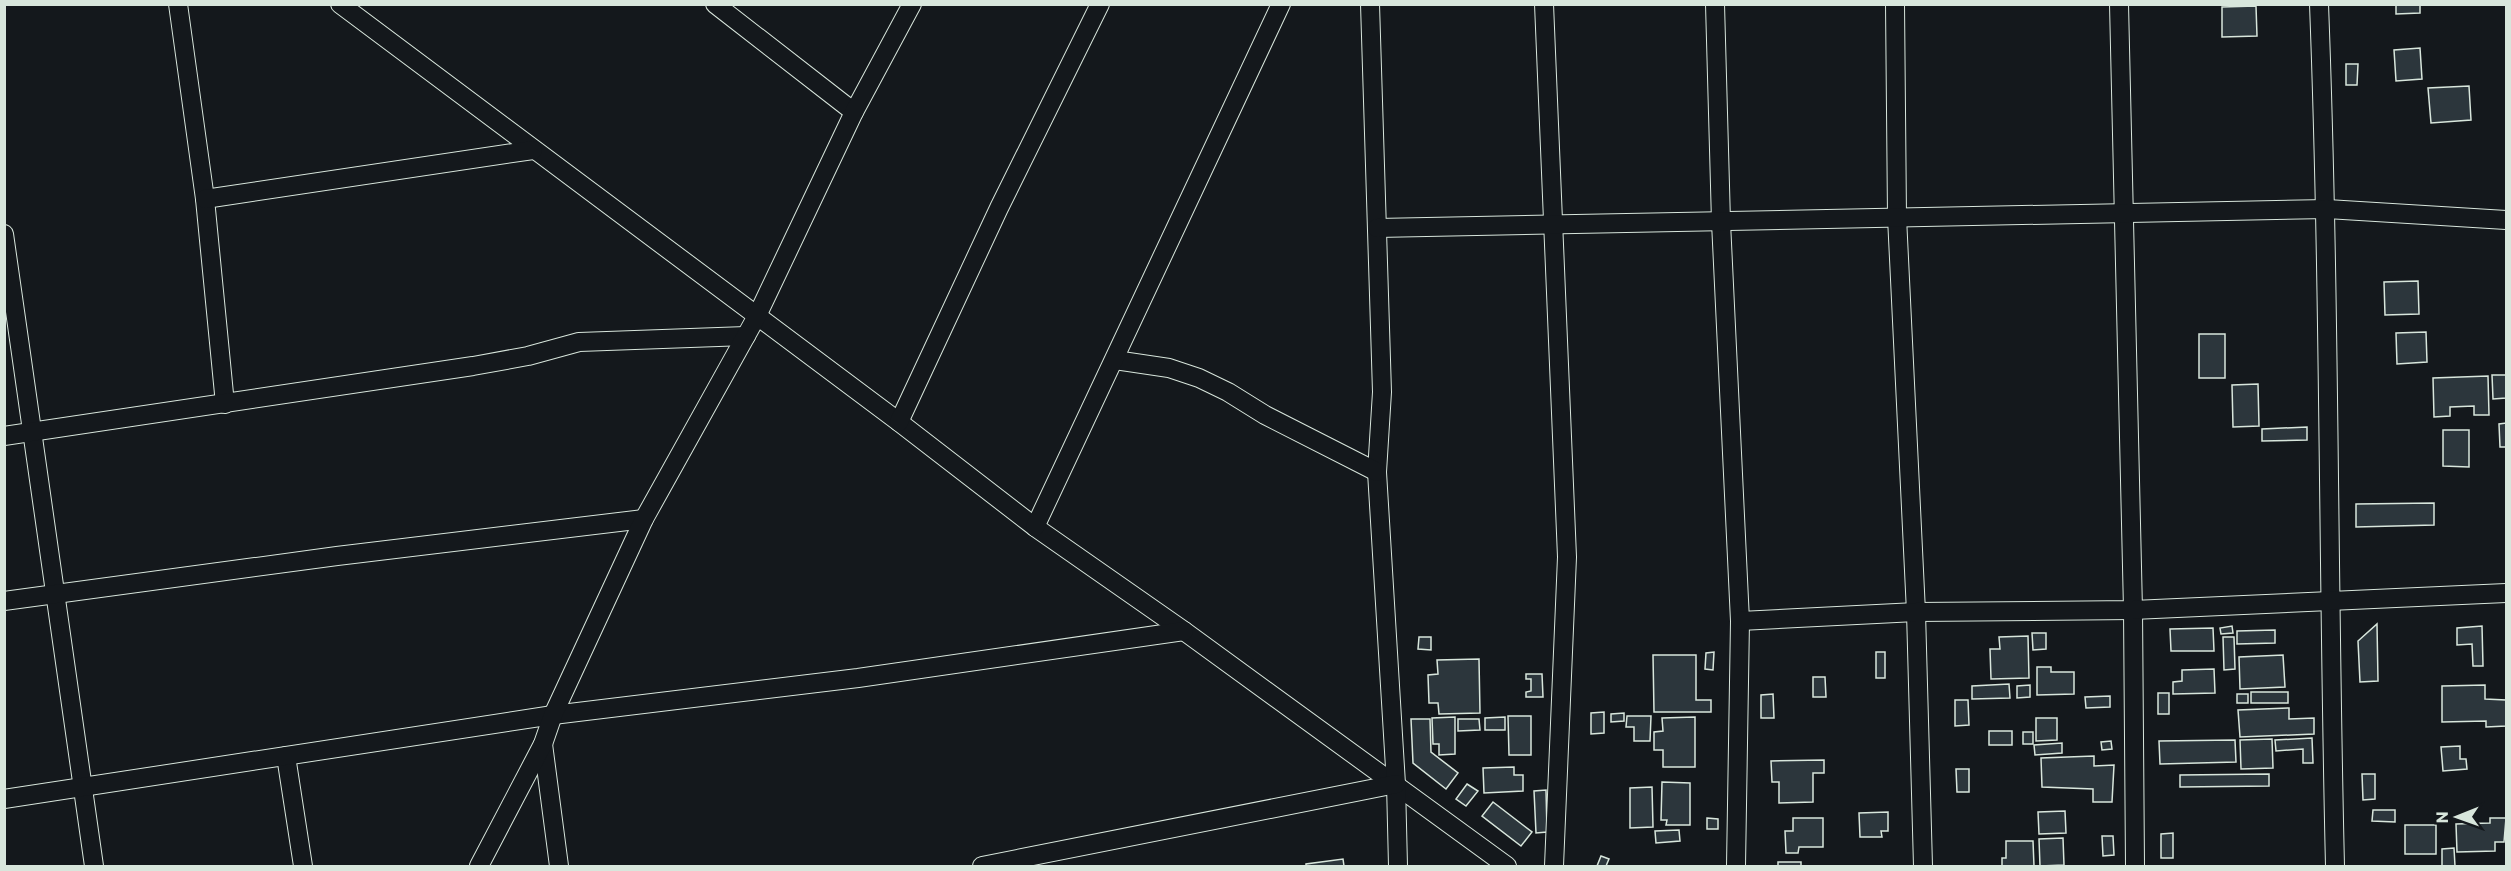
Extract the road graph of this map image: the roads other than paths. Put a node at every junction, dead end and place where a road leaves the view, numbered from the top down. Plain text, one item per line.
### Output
1 (178, 4) edge
2 (340, 4) edge
3 (715, 4) edge
4 (912, 4) edge
5 (1101, 4) edge
6 (1281, 4) edge
7 (1370, 4) edge
8 (1544, 4) edge
9 (1716, 4) edge
10 (1895, 4) edge
11 (2119, 4) edge
12 (2319, 4) edge
13 (854, 112) junction
14 (533, 150) junction
15 (205, 199) junction
16 (2327, 209) junction
17 (2123, 214) junction
18 (1897, 217) junction
19 (2506, 220) edge
20 (1721, 222) junction
21 (1555, 225) junction
22 (1377, 228) junction
23 (4, 234) edge
24 (757, 316) junction
25 (746, 336) junction
26 (1115, 360) junction
27 (225, 404) junction
28 (898, 422) junction
29 (34, 434) junction
30 (4, 436) edge
31 (1377, 472) junction
32 (644, 519) junction
33 (1035, 527) junction
34 (2506, 592) edge
35 (56, 594) junction
36 (2329, 600) junction
37 (4, 601) edge
38 (2133, 610) junction
39 (1916, 612) junction
40 (1740, 621) junction
41 (1184, 631) junction
42 (553, 715) junction
43 (543, 744) junction
44 (286, 756) junction
45 (1396, 784) junction
46 (83, 789) junction
47 (4, 799) edge
48 (94, 867) edge
49 (303, 867) edge
50 (479, 867) edge
51 (560, 867) edge
52 (982, 867) edge
53 (1398, 867) edge
54 (1507, 867) edge
55 (1554, 867) edge
56 (1736, 867) edge
57 (1923, 867) edge
58 (2135, 867) edge
59 (2335, 867) edge

1 - 15 street
2 - 14 street
3 - 13 street
4 - 13 street
5 - 28 street
6 - 26 street
7 - 22 street
8 - 21 street
9 - 20 street
10 - 18 street
11 - 17 street
12 - 16 street
13 - 24 street
14 - 15 street
14 - 24 street
15 - 27 street
16 - 17 street
16 - 19 street
16 - 36 street
17 - 18 street
17 - 38 street
18 - 20 street
18 - 39 street
20 - 21 street
20 - 40 street
21 - 22 street
21 - 55 street
22 - 31 street
23 - 29 street
24 - 25 street
24 - 28 street
25 - 27 street
25 - 32 street
26 - 31 street
26 - 33 street
27 - 29 street
28 - 33 street
29 - 30 street
29 - 35 street
31 - 45 street
32 - 35 street
32 - 42 street
33 - 41 street
34 - 36 street
35 - 37 street
35 - 46 street
36 - 38 street
36 - 59 street
38 - 39 street
38 - 58 street
39 - 40 street
39 - 57 street
40 - 56 street
41 - 42 street
41 - 45 street
42 - 43 street
42 - 44 street
43 - 50 street
43 - 51 street
44 - 46 street
44 - 49 street
45 - 52 street
45 - 53 street
45 - 54 street
46 - 47 street
46 - 48 street

